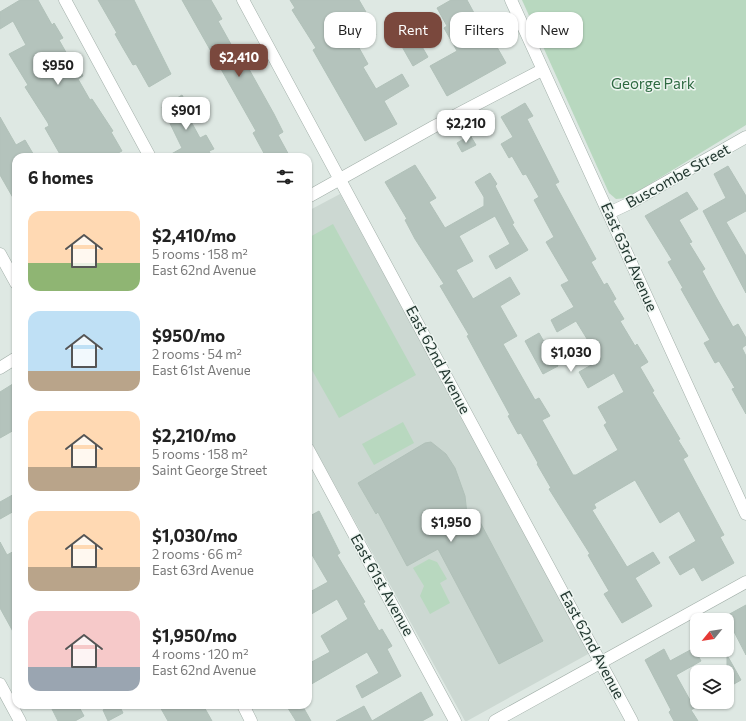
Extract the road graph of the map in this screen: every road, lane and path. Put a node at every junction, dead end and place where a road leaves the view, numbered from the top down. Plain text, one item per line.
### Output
1 (65, 0) edge
2 (243, 0) edge
3 (511, 0) edge
4 (542, 70) junction
5 (746, 137) edge
6 (148, 153) edge
7 (340, 179) junction
8 (312, 195) edge
9 (609, 213) junction
10 (0, 254) edge
11 (12, 276) edge
12 (12, 360) edge
13 (0, 368) edge
14 (312, 456) edge
15 (746, 514) edge
16 (746, 582) edge
17 (602, 664) junction
18 (0, 684) edge
19 (12, 706) edge
20 (14, 709) edge
21 (245, 709) edge
22 (20, 721) edge
23 (251, 721) edge
24 (455, 721) edge
25 (495, 721) edge
26 (632, 721) edge

1 - 6 street
2 - 7 street, East 62nd Avenue
3 - 4 street, East 63rd Avenue
4 - 7 street
4 - 9 street, East 63rd Avenue
5 - 9 street, Buscombe Street
7 - 8 street
7 - 17 street, East 62nd Avenue
9 - 15 street, East 63rd Avenue
10 - 11 street
12 - 13 street
14 - 24 street, East 61st Avenue
16 - 17 street
17 - 25 street
17 - 26 street, East 62nd Avenue
18 - 19 street
20 - 22 street
21 - 23 street

